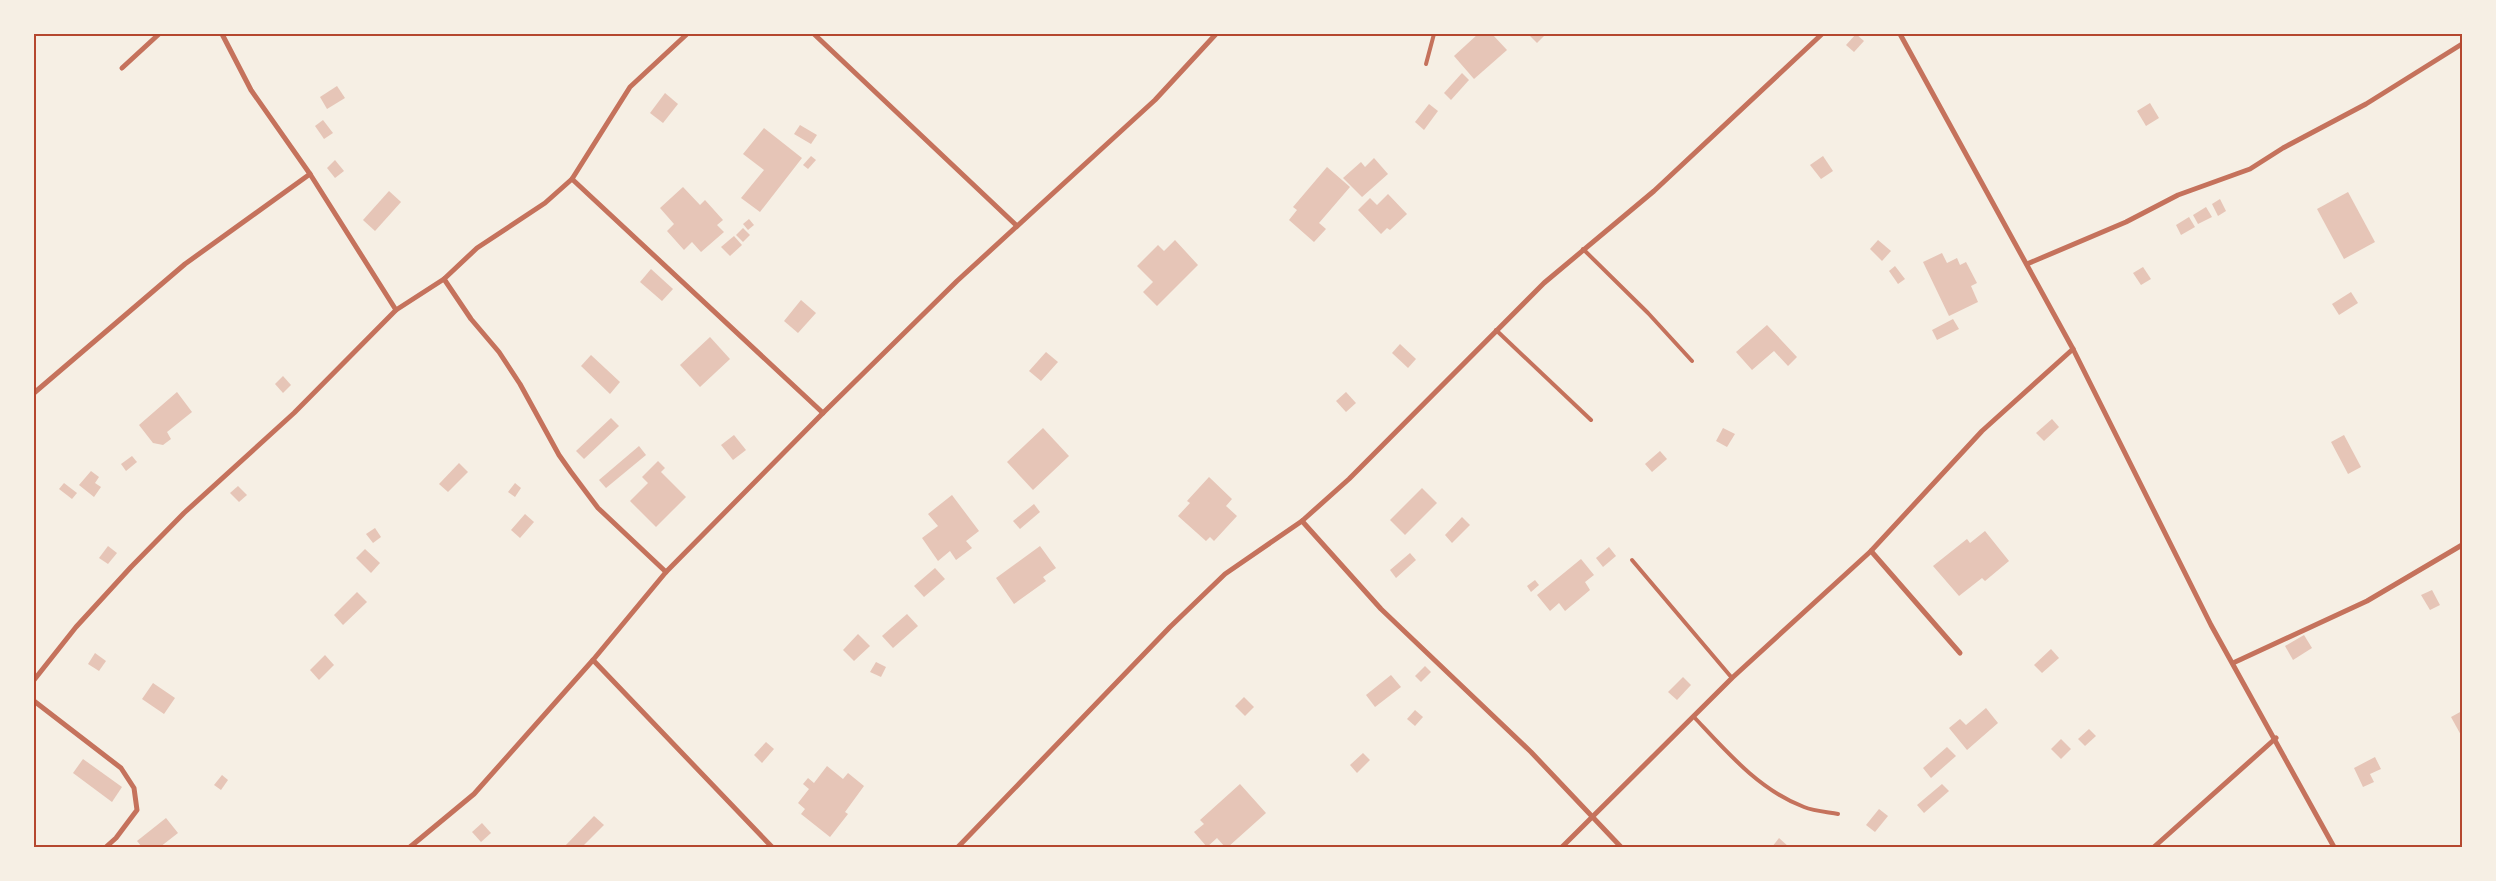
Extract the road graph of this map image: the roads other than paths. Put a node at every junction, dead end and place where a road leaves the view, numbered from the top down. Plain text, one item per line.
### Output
1 (159, 34) edge
2 (222, 34) edge
3 (687, 34) edge
4 (814, 34) edge
5 (1216, 34) edge
6 (1434, 34) edge
7 (1822, 34) edge
8 (1900, 34) edge
9 (2462, 44) edge
10 (1426, 64) dead end
11 (122, 68) dead end
12 (310, 174) junction
13 (572, 180) junction
14 (1017, 226) junction
15 (1583, 249) junction
16 (2027, 264) junction
17 (444, 279) junction
18 (396, 310) junction
19 (1496, 330) junction
20 (2073, 349) junction
21 (1692, 361) dead end
22 (34, 393) edge
23 (823, 414) junction
24 (1591, 420) dead end
25 (1302, 522) junction
26 (2462, 545) edge
27 (1871, 551) junction
28 (1632, 560) dead end
29 (666, 572) junction
30 (1960, 654) dead end
31 (593, 660) junction
32 (2233, 663) junction
33 (1732, 678) junction
34 (34, 680) edge
35 (34, 701) edge
36 (1694, 718) junction
37 (2276, 738) junction
38 (1838, 814) dead end
39 (1592, 817) junction
40 (106, 847) edge
41 (410, 847) edge
42 (772, 847) edge
43 (958, 847) edge
44 (1562, 847) edge
45 (1621, 847) edge
46 (2154, 847) edge
47 (2334, 847) edge

1 - 11 street
2 - 12 street
3 - 13 street
4 - 14 street
5 - 14 street
6 - 10 lane
7 - 15 street
8 - 16 street
9 - 16 street
12 - 18 street
12 - 22 street
13 - 17 street
13 - 23 street
14 - 23 street
15 - 19 street
15 - 21 lane
16 - 20 street
17 - 18 street
17 - 29 street
18 - 34 street
19 - 24 lane
19 - 25 street
20 - 27 street
20 - 32 street
23 - 29 street
25 - 39 street
25 - 43 street
26 - 32 street
27 - 30 street
27 - 33 street
28 - 33 lane
29 - 31 street
31 - 41 street
31 - 42 street
32 - 37 street
33 - 36 street
35 - 40 street
36 - 38 lane
36 - 39 street
37 - 46 street
37 - 47 street
39 - 44 street
39 - 45 street

